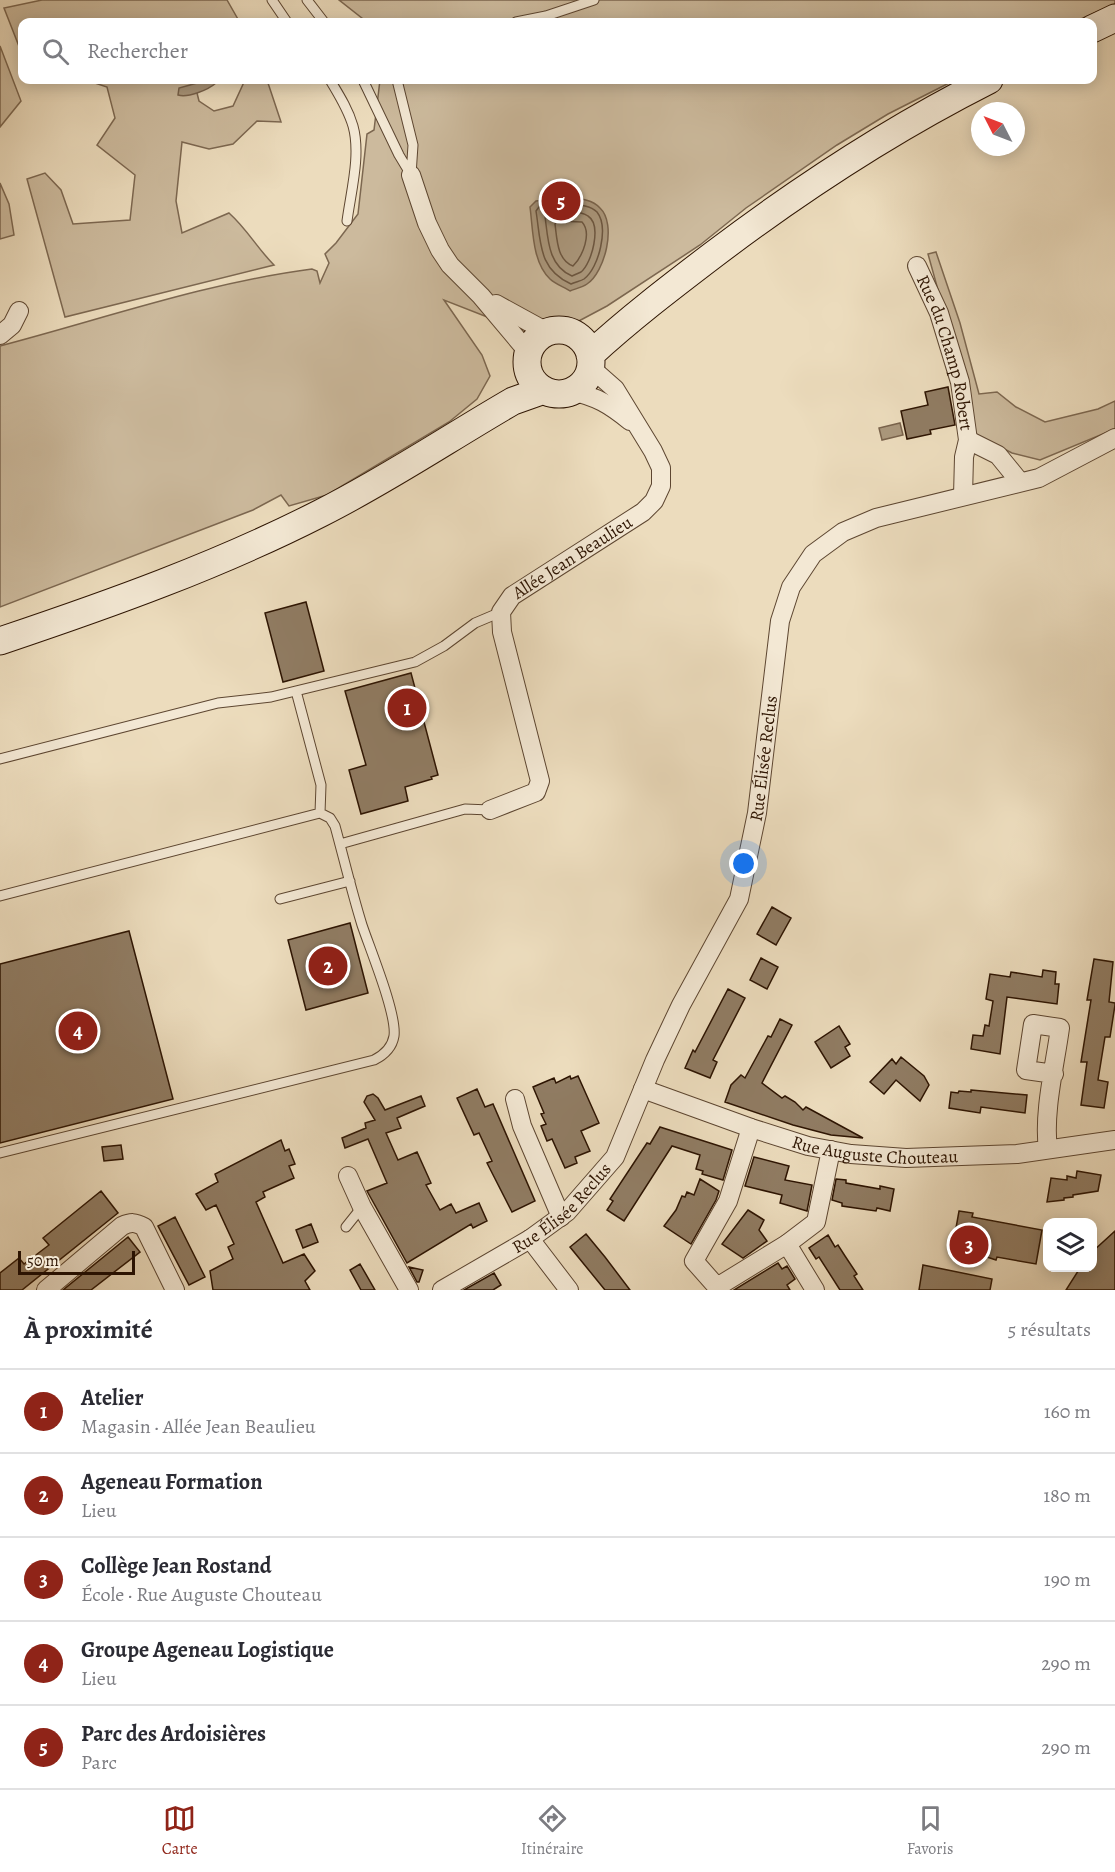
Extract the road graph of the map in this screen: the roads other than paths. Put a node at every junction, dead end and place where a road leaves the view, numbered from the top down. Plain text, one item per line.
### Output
1 (272, 0) edge
2 (307, 0) edge
3 (594, 0) edge
4 (284, 18) edge
5 (321, 18) edge
6 (536, 18) edge
7 (1115, 18) edge
8 (1097, 27) edge
9 (333, 84) edge
10 (365, 84) edge
11 (398, 84) edge
12 (981, 84) edge
13 (411, 175) junction
14 (347, 220) dead end
15 (917, 266) dead end
16 (670, 287) junction
17 (481, 296) junction
18 (19, 311) dead end
19 (547, 332) junction
20 (0, 334) edge
21 (574, 334) junction
22 (528, 360) junction
23 (590, 361) junction
24 (544, 390) junction
25 (571, 391) junction
26 (636, 427) junction
27 (463, 430) junction
28 (1115, 438) edge
29 (968, 440) junction
30 (1020, 482) junction
31 (963, 496) junction
32 (501, 612) junction
33 (0, 641) edge
34 (296, 691) junction
35 (0, 759) edge
36 (490, 810) joint
37 (320, 813) junction
38 (340, 844) junction
39 (350, 881) junction
40 (0, 896) edge
41 (280, 899) dead end
42 (1053, 1074) dead end
43 (643, 1089) junction
44 (515, 1099) dead end
45 (751, 1128) junction
46 (1115, 1140) edge
47 (1048, 1149) junction
48 (831, 1150) junction
49 (0, 1153) edge
50 (348, 1176) dead end
51 (362, 1207) junction
52 (561, 1217) junction
53 (346, 1227) dead end
54 (530, 1239) junction
55 (787, 1244) junction
56 (46, 1290) edge
57 (175, 1290) edge
58 (409, 1290) edge
59 (442, 1290) edge
60 (569, 1290) edge
61 (814, 1290) edge

1 - 4 lane
2 - 5 lane
3 - 6 lane
7 - 8 main road
9 - 14 lane
10 - 13 lane
11 - 13 lane
12 - 16 main road
13 - 17 street
15 - 29 street, Rue du Champ Robert
16 - 21 main road
16 - 23 main road
17 - 19 street
17 - 22 street
18 - 20 street
19 - 21 main road
19 - 22 main road
21 - 23 main road
22 - 24 main road
22 - 27 main road
23 - 25 main road
23 - 26 street, Allée Jean Beaulieu
24 - 25 main road
24 - 27 main road
25 - 26 street, Allée Jean Beaulieu
26 - 32 street, Allée Jean Beaulieu
27 - 33 main road
28 - 30 street, Rue Élisée Reclus
29 - 30 street, Rue du Champ Robert
29 - 31 street, Rue du Champ Robert
30 - 31 street, Rue Élisée Reclus
31 - 43 street, Rue Élisée Reclus
32 - 34 lane
32 - 36 street, Allée Jean Beaulieu
34 - 35 lane
34 - 37 lane
36 - 38 lane
37 - 38 lane
37 - 40 lane
38 - 39 lane
39 - 41 lane
39 - 49 lane
42 - 47 street
43 - 45 street, Rue Auguste Chouteau
43 - 52 street, Rue Élisée Reclus
44 - 52 street
45 - 48 street, Rue Auguste Chouteau
45 - 55 street
46 - 47 street, Rue Auguste Chouteau
47 - 48 street, Rue Auguste Chouteau
48 - 55 street
50 - 51 street
51 - 53 lane
51 - 58 street
52 - 54 street, Rue Élisée Reclus
54 - 59 street, Rue Élisée Reclus
54 - 60 street
55 - 61 street
56 - 57 street

